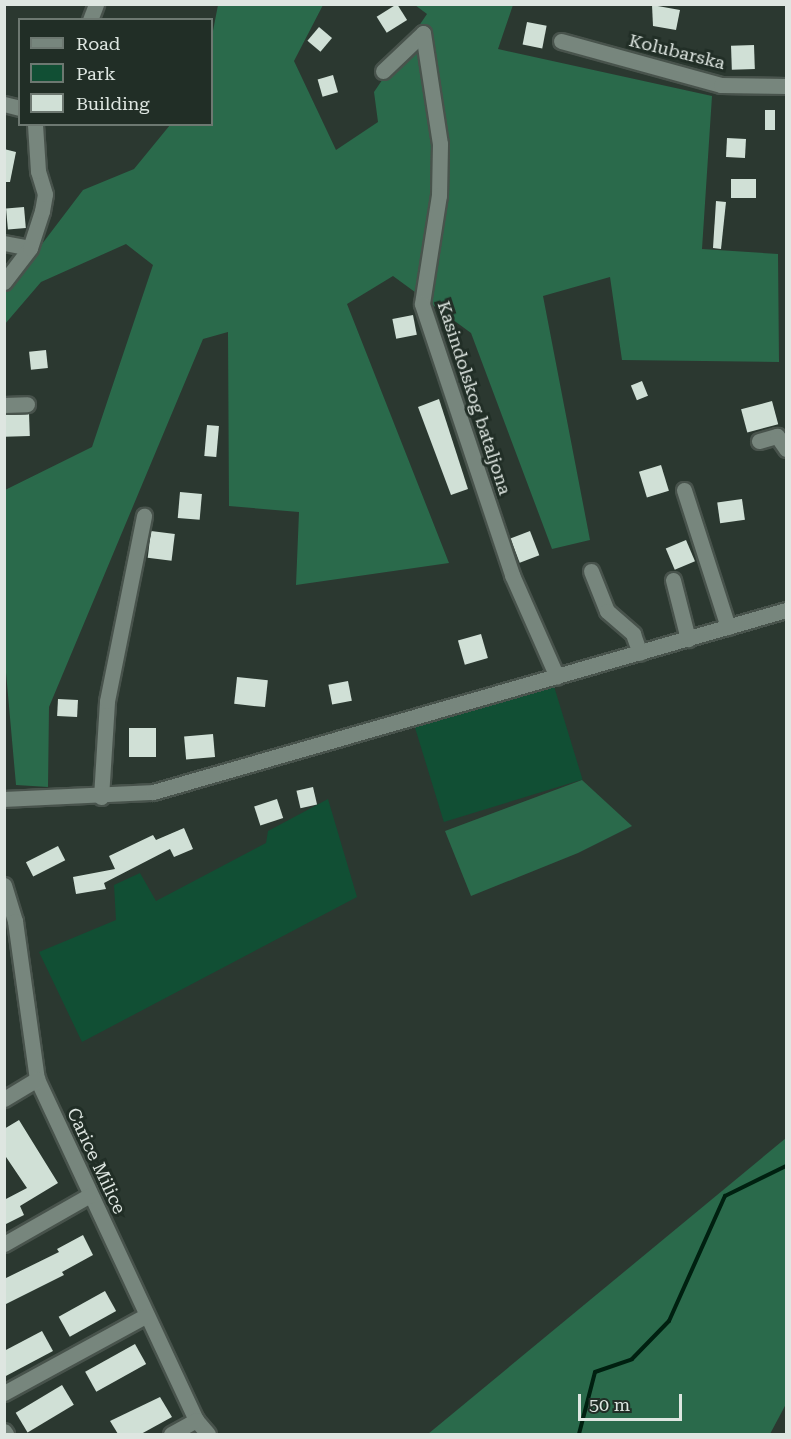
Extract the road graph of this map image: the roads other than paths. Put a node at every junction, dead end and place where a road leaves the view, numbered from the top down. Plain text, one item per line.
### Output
1 (561, 41) dead end
2 (382, 71) dead end
3 (786, 87) edge
4 (35, 126) edge
5 (4, 243) edge
6 (30, 248) junction
7 (4, 282) edge
8 (27, 404) dead end
9 (4, 405) edge
10 (759, 441) dead end
11 (786, 448) edge
12 (684, 490) dead end
13 (144, 516) dead end
14 (591, 572) dead end
15 (673, 580) dead end
16 (786, 610) edge
17 (728, 627) junction
18 (688, 639) junction
19 (640, 652) junction
20 (557, 676) junction
21 (101, 797) junction
22 (4, 799) edge
23 (4, 885) edge
24 (37, 1079) junction
25 (4, 1099) edge
26 (90, 1195) junction
27 (4, 1244) edge
28 (145, 1316) junction
29 (4, 1393) edge
30 (196, 1420) junction
31 (171, 1434) edge
32 (208, 1434) edge

1 - 3 street, Kolubarska
2 - 20 street, Kasindolskog bataljona
4 - 6 street
5 - 6 street
6 - 7 street
8 - 9 street
10 - 11 street
12 - 17 street
13 - 21 street
14 - 19 street
15 - 18 street
16 - 17 street
17 - 18 street
18 - 19 street
19 - 20 street
20 - 21 street
21 - 22 street
23 - 24 street, Carice Milice
24 - 25 street
24 - 26 street, Carice Milice
26 - 27 street
26 - 28 street, Carice Milice
28 - 29 street
28 - 30 street, Carice Milice
30 - 31 street
30 - 32 street, Carice Milice

